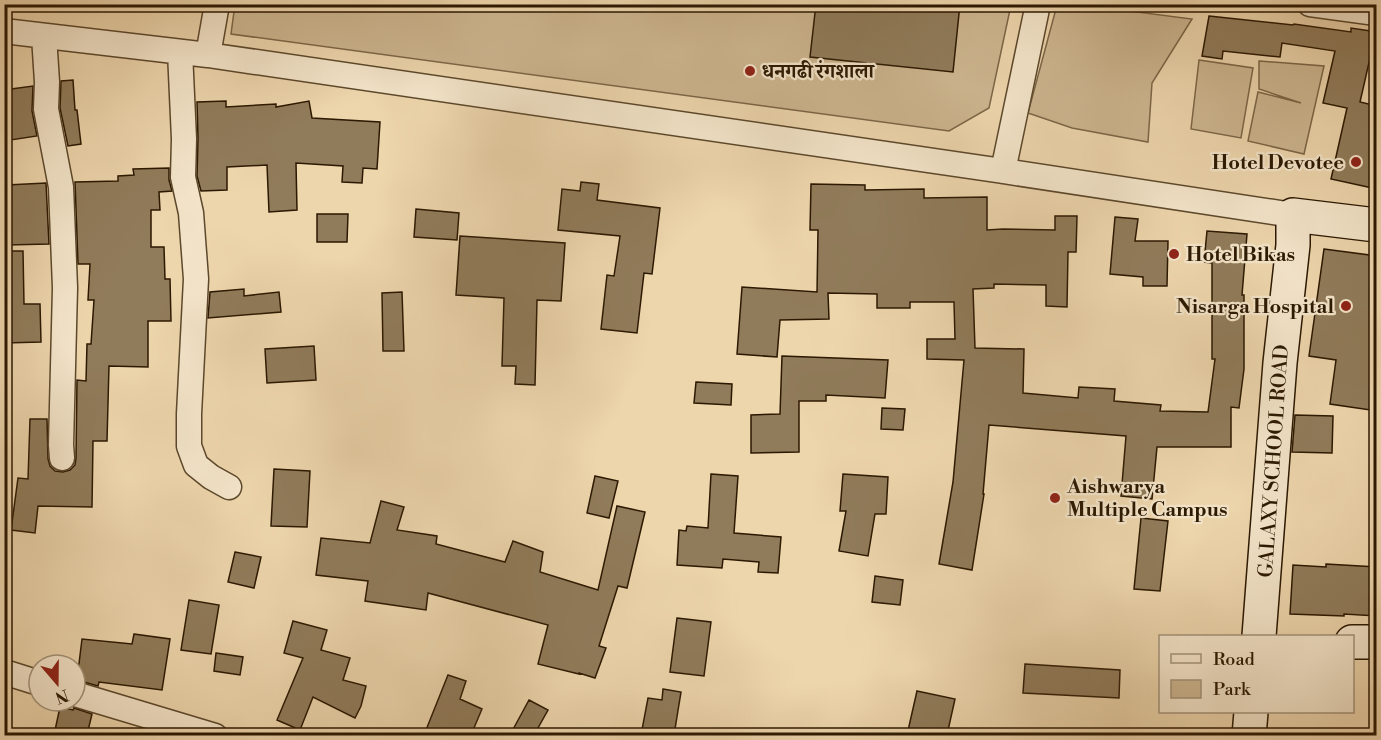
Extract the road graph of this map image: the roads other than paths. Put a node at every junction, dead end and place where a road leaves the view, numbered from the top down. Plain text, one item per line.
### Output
1 (217, 4) edge
2 (1038, 4) edge
3 (1310, 4) edge
4 (1377, 13) edge
5 (4, 31) edge
6 (44, 36) junction
7 (180, 52) junction
8 (208, 55) junction
9 (1003, 171) junction
10 (1293, 215) junction
11 (1377, 225) edge
12 (62, 458) dead end
13 (229, 487) dead end
14 (1259, 635) edge
15 (1354, 642) edge
16 (1377, 642) edge
17 (4, 672) edge
18 (27, 679) edge
19 (87, 698) edge
20 (1251, 713) edge
21 (215, 735) edge
22 (1249, 735) edge

1 - 8 street
2 - 9 street
3 - 4 street
5 - 6 street
6 - 7 street
6 - 12 street
7 - 8 street
7 - 13 street
8 - 9 street
9 - 10 street
10 - 11 street
10 - 14 street, GALAXY SCHOOL ROAD
15 - 16 street
17 - 18 street
19 - 21 street
20 - 22 street

